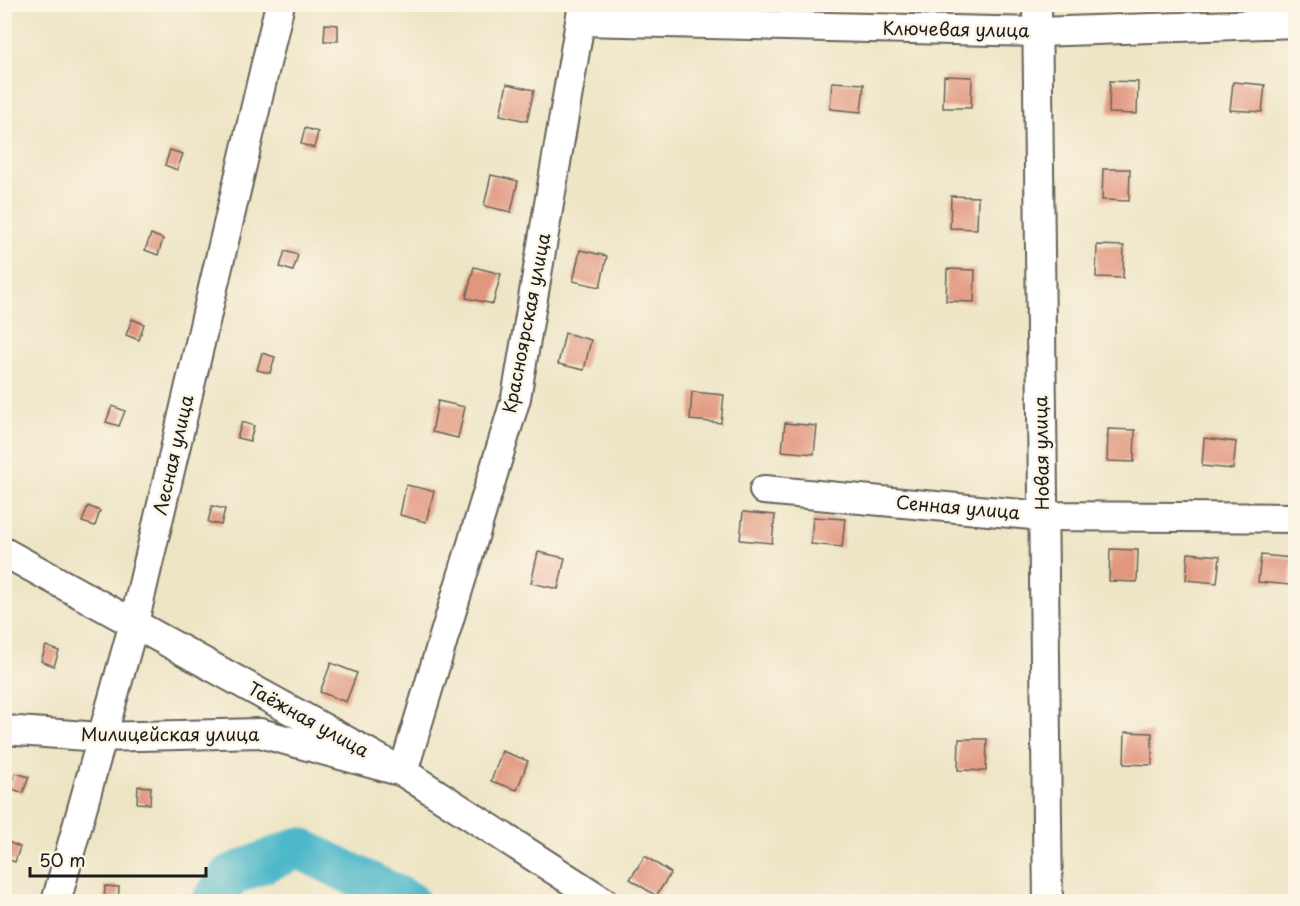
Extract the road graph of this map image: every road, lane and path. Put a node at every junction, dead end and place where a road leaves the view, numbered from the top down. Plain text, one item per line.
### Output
1 (280, 4) edge
2 (582, 13) edge
3 (1037, 18) edge
4 (1296, 24) edge
5 (764, 490) dead end
6 (1043, 516) junction
7 (1296, 518) edge
8 (4, 552) edge
9 (134, 623) junction
10 (4, 730) edge
11 (100, 737) junction
12 (403, 772) junction
13 (56, 902) edge
14 (604, 902) edge
15 (1048, 902) edge

1 - 9 street, Лесная улица
2 - 3 street, Ключевая улица
2 - 12 street, Красноярская улица
3 - 4 street, Ключевая улица
3 - 6 street, Новая улица
5 - 6 street, Сенная улица
6 - 7 street, Сенная улица
6 - 15 street, Новая улица
8 - 9 street, Таёжная улица
9 - 11 street, Лесная улица
9 - 12 street, Таёжная улица
10 - 11 street, Милицейская улица
11 - 12 street, Милицейская улица
11 - 13 street, Лесная улица
12 - 14 street, Таёжная улица

